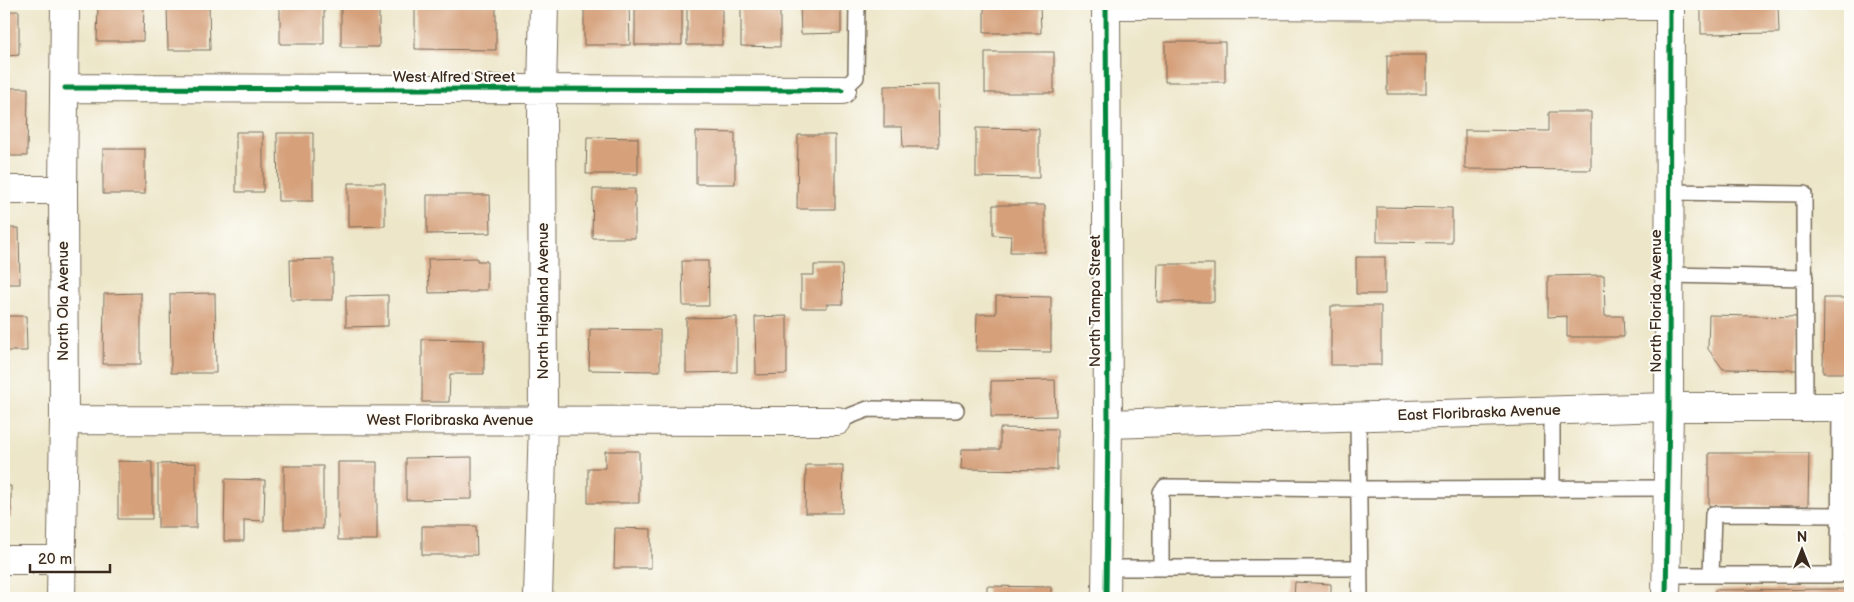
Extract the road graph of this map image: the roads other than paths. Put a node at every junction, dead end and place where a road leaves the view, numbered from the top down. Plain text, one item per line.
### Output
1 (65, 4) edge
2 (544, 4) edge
3 (857, 4) edge
4 (1106, 4) edge
5 (1670, 5) edge
6 (65, 88) junction
7 (542, 90) junction
8 (842, 90) joint
9 (4, 190) edge
10 (63, 190) junction
11 (1669, 192) junction
12 (1669, 275) junction
13 (1804, 278) junction
14 (1669, 407) junction
15 (1805, 407) junction
16 (1845, 407) edge
17 (956, 410) dead end
18 (1552, 411) junction
19 (1358, 417) junction
20 (64, 420) junction
21 (543, 420) junction
22 (837, 421) joint
23 (1108, 424) junction
24 (1668, 488) junction
25 (1359, 489) junction
26 (1552, 489) junction
27 (1839, 515) junction
28 (4, 560) edge
29 (61, 560) junction
30 (1106, 568) junction
31 (1161, 568) junction
32 (1360, 568) junction
33 (1711, 575) junction
34 (1666, 587) edge
35 (60, 598) edge
36 (538, 598) edge
37 (1106, 598) edge
38 (1360, 598) edge

1 - 6 street, North Ola Avenue
2 - 7 street, North Highland Avenue
3 - 8 lane
4 - 5 street
4 - 23 street, North Tampa Street
5 - 11 street, North Florida Avenue
6 - 7 street, West Alfred Street
6 - 10 street, North Ola Avenue
7 - 8 street, West Alfred Street
7 - 21 street, North Highland Avenue
9 - 10 street
10 - 20 street, North Ola Avenue
11 - 12 street, North Florida Avenue
11 - 13 lane
12 - 13 lane
12 - 14 street, North Florida Avenue
13 - 15 lane
14 - 15 street, East Floribraska Avenue
14 - 18 street, East Floribraska Avenue
14 - 24 street, North Florida Avenue
15 - 16 street, East Floribraska Avenue
16 - 27 lane
17 - 22 lane
18 - 19 street, East Floribraska Avenue
18 - 26 lane
19 - 23 street, East Floribraska Avenue
19 - 25 lane
20 - 21 street, West Floribraska Avenue
20 - 29 street, North Ola Avenue
21 - 22 street, West Floribraska Avenue
21 - 36 street, North Highland Avenue
23 - 30 street, North Tampa Street
24 - 26 lane
24 - 34 street, North Florida Avenue
25 - 26 lane
25 - 31 lane
25 - 32 lane
27 - 33 lane
27 - 33 lane
28 - 29 street
29 - 35 street, North Ola Avenue
30 - 31 lane
30 - 37 street, North Tampa Street
31 - 32 lane
32 - 38 lane
33 - 34 lane

